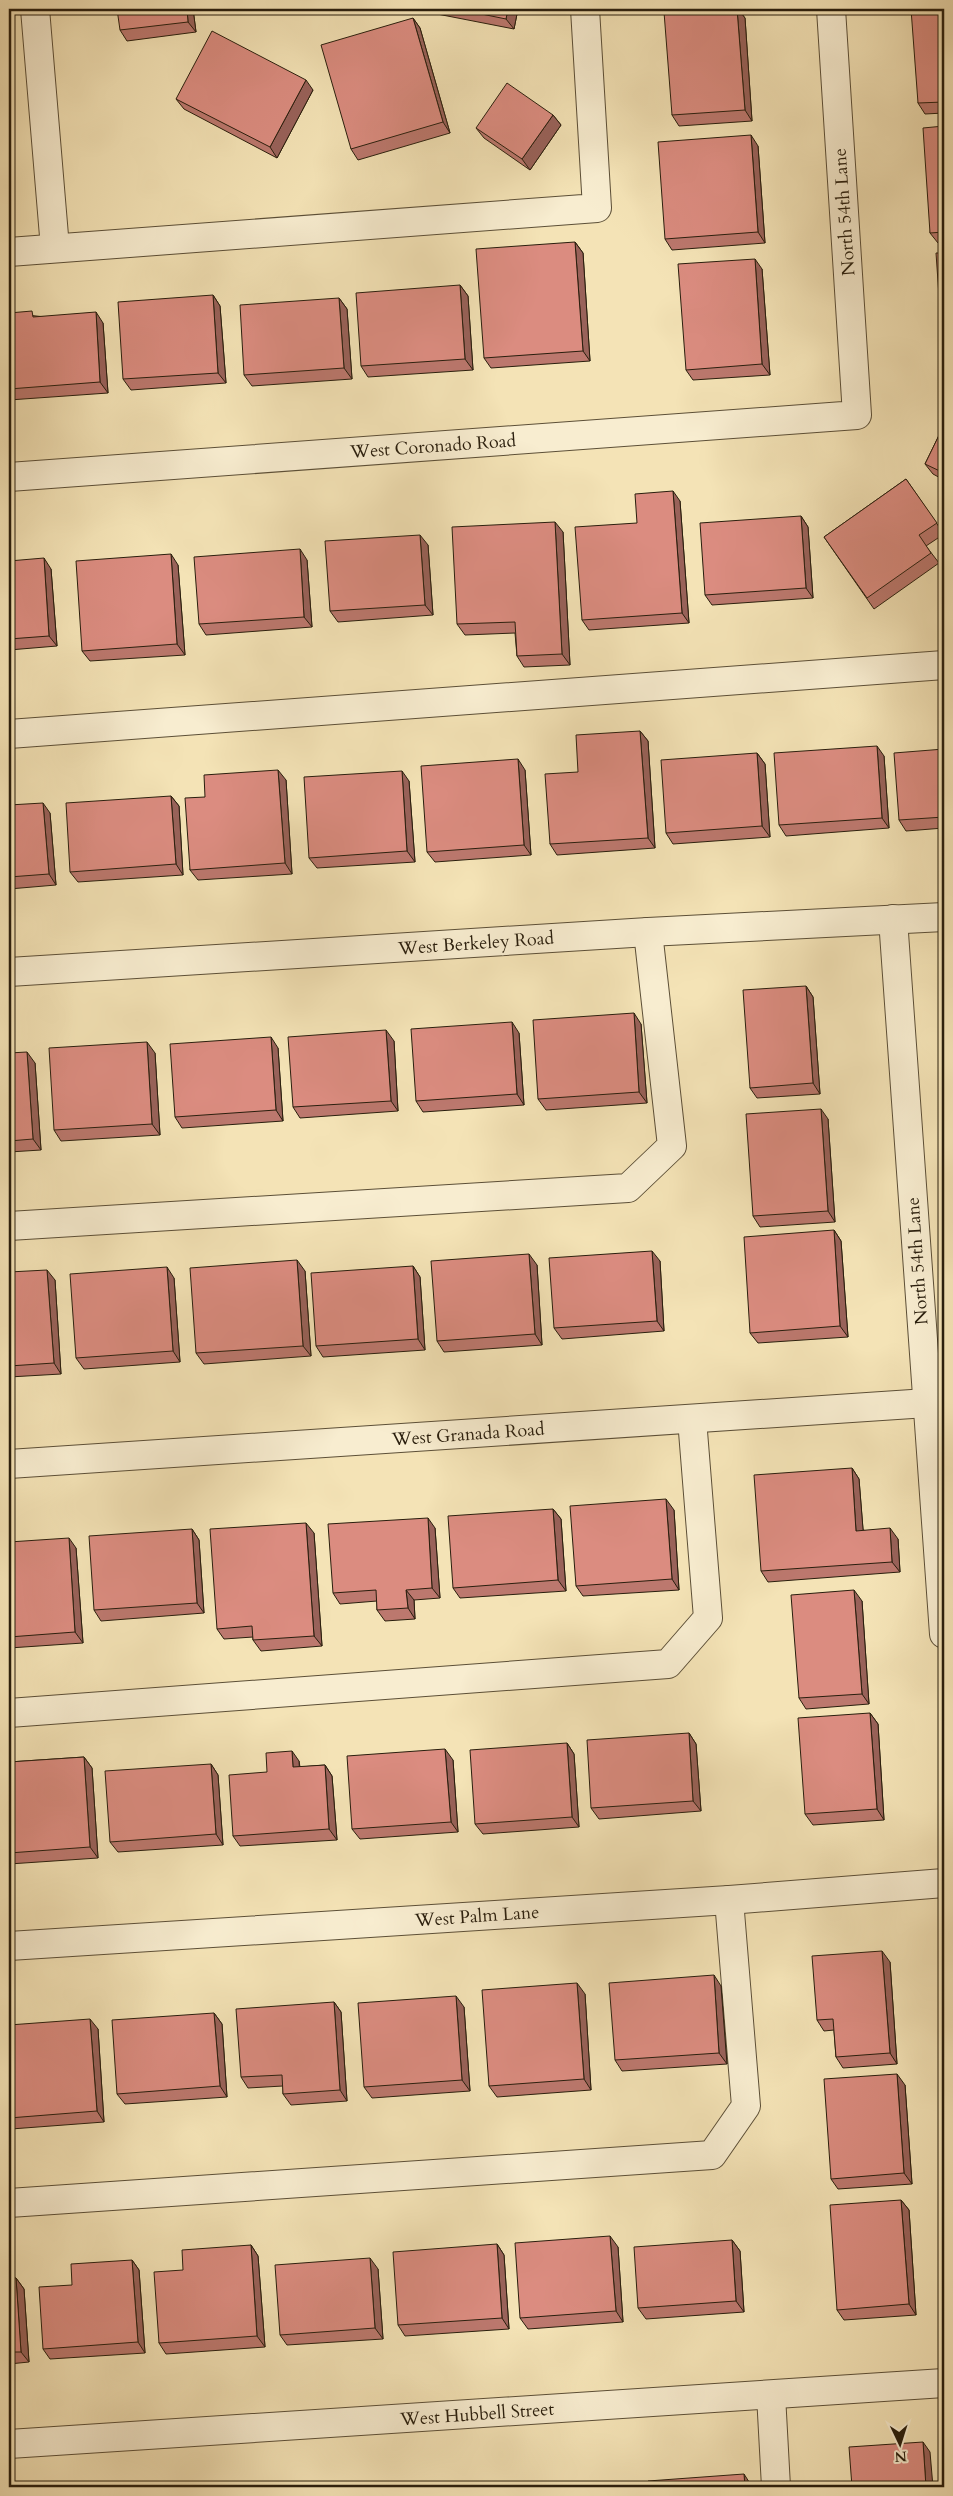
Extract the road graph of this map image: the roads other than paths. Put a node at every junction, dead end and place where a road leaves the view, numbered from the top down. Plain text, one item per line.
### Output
1 (36, 9) edge
2 (585, 9) edge
3 (831, 9) edge
4 (55, 248) junction
5 (9, 252) edge
6 (857, 415) joint
7 (9, 477) edge
8 (944, 666) edge
9 (9, 734) edge
10 (944, 917) edge
11 (893, 919) junction
12 (648, 932) junction
13 (9, 972) edge
14 (9, 1226) edge
15 (927, 1403) junction
16 (692, 1419) junction
17 (9, 1464) edge
18 (944, 1634) edge
19 (9, 1713) edge
20 (944, 1884) edge
21 (730, 1900) junction
22 (9, 1946) edge
23 (9, 2203) edge
24 (944, 2384) edge
25 (771, 2395) junction
26 (9, 2444) edge
27 (776, 2487) edge

1 - 4 street
2 - 4 street
3 - 6 street, North 54th Lane
4 - 5 street
6 - 7 street, West Coronado Road
8 - 9 street
10 - 11 street, West Berkeley Road
11 - 12 street, West Berkeley Road
11 - 15 street, North 54th Lane
12 - 13 street, West Berkeley Road
12 - 14 street
15 - 16 street, West Granada Road
15 - 18 street, North 54th Lane
16 - 17 street, West Granada Road
16 - 19 street
20 - 21 street, West Palm Lane
21 - 22 street, West Palm Lane
21 - 23 street
24 - 25 street, West Hubbell Street
25 - 26 street, West Hubbell Street
25 - 27 street

